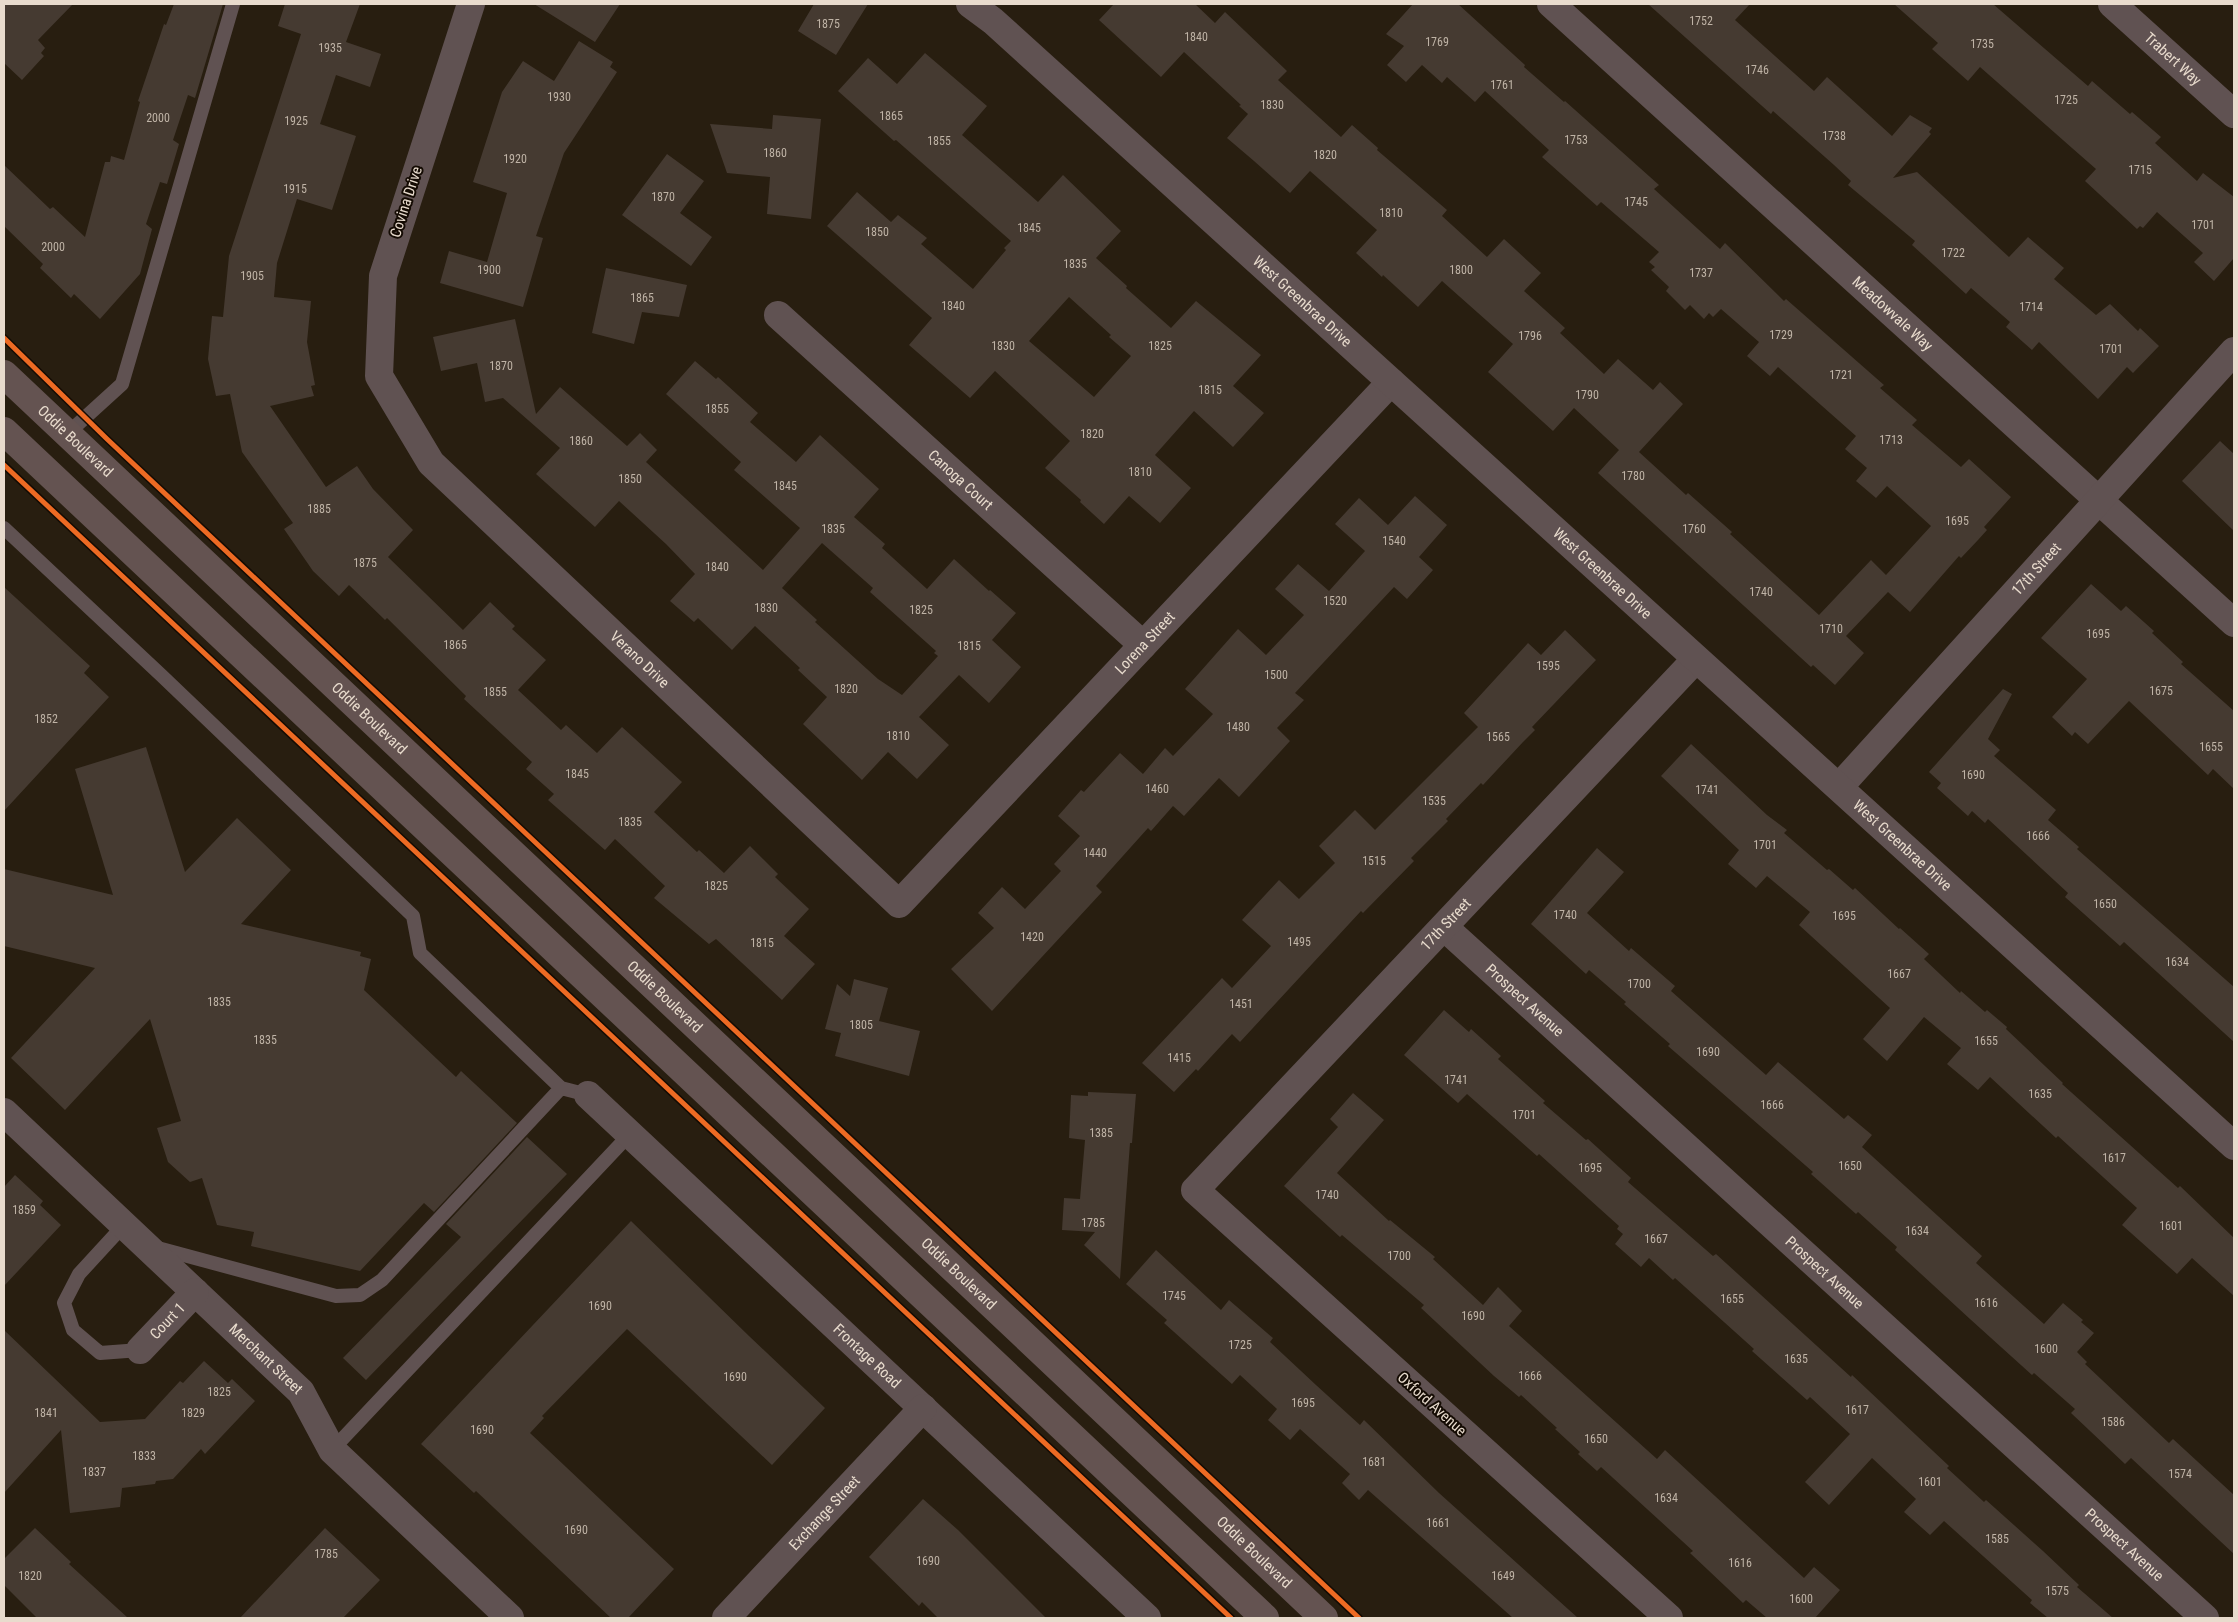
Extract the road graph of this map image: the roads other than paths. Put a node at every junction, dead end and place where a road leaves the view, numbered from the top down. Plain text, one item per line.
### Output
1 (234, 4) edge
2 (471, 4) edge
3 (970, 4) edge
4 (1551, 4) edge
5 (2112, 4) edge
6 (2234, 114) edge
7 (778, 315) dead end
8 (2234, 351) edge
9 (4, 374) edge
10 (1391, 382) junction
11 (395, 403) joint
12 (4, 431) edge
13 (67, 434) junction
14 (2099, 500) junction
15 (4, 528) edge
16 (2234, 623) edge
17 (1143, 645) junction
18 (1696, 659) junction
19 (1839, 787) junction
20 (899, 904) joint
21 (1444, 927) junction
22 (562, 1088) junction
23 (588, 1095) joint
24 (4, 1112) edge
25 (630, 1134) junction
26 (2234, 1146) edge
27 (1196, 1190) joint
28 (134, 1235) junction
29 (195, 1292) junction
30 (140, 1350) joint
31 (923, 1408) junction
32 (332, 1450) junction
33 (510, 1618) edge
34 (726, 1618) edge
35 (1147, 1618) edge
36 (1265, 1618) edge
37 (1324, 1618) edge
38 (1669, 1618) edge
39 (2205, 1618) edge

1 - 13 lane
2 - 11 street, Covina Drive
3 - 10 street, West Greenbrae Drive
4 - 14 street, Meadowvale Way
5 - 6 street, Trabert Way
7 - 17 street, Canoga Court
8 - 14 street, 17th Street
9 - 13 main road, Oddie Boulevard
10 - 17 street, Lorena Street
10 - 18 street, West Greenbrae Drive
11 - 20 street, Verano Drive
12 - 36 main road
13 - 37 main road, Oddie Boulevard
14 - 16 street, Meadowvale Way
14 - 19 street, 17th Street
15 - 22 lane
17 - 20 street, Lorena Street
18 - 19 street, West Greenbrae Drive
18 - 21 street, 17th Street
19 - 26 street, West Greenbrae Drive
21 - 27 street, 17th Street
21 - 39 street, Prospect Avenue
22 - 23 lane
22 - 28 lane
23 - 25 street, Frontage Road
24 - 28 street, Merchant Street
25 - 31 street, Frontage Road
25 - 32 lane
27 - 38 street, Oxford Avenue
28 - 29 street, Merchant Street
28 - 30 lane
29 - 30 street, Court 1
29 - 32 street, Merchant Street
31 - 34 street, Exchange Street
31 - 35 street, Frontage Road
32 - 33 street, Merchant Street

